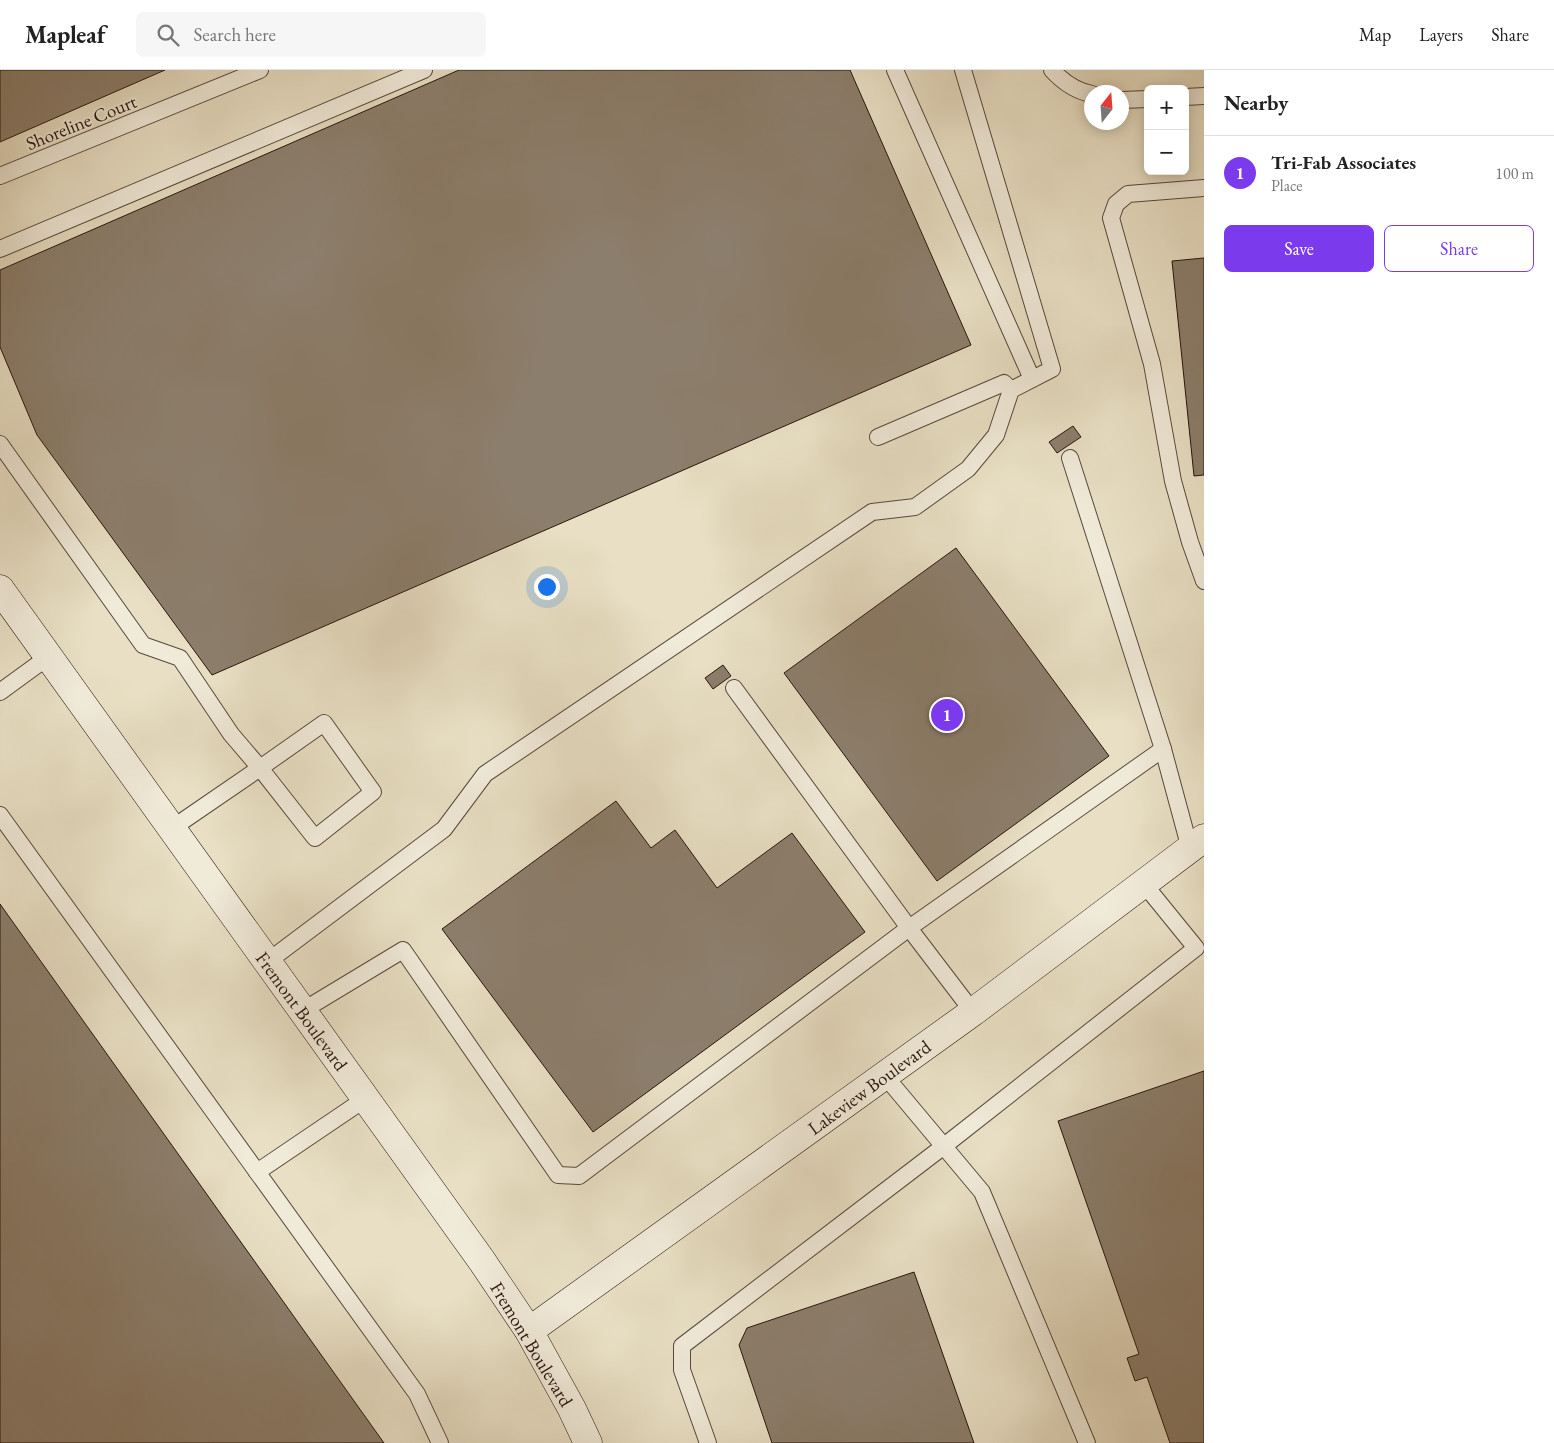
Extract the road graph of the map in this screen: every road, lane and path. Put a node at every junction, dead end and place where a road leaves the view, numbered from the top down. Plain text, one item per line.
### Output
1 (260, 70) edge
2 (424, 70) edge
3 (895, 70) edge
4 (963, 70) edge
5 (1052, 70) edge
6 (1084, 93) edge
7 (1204, 96) edge
8 (1189, 97) edge
9 (1144, 99) edge
10 (1129, 100) edge
11 (0, 176) edge
12 (1204, 188) edge
13 (0, 250) edge
14 (1032, 379) junction
15 (1010, 390) junction
16 (878, 437) dead end
17 (0, 444) edge
18 (1070, 458) dead end
19 (1204, 581) edge
20 (0, 590) edge
21 (48, 657) junction
22 (734, 688) dead end
23 (0, 692) edge
24 (1162, 749) junction
25 (260, 768) junction
26 (0, 815) edge
27 (172, 829) junction
28 (1197, 844) edge
29 (1144, 884) junction
30 (909, 928) junction
31 (1200, 946) edge
32 (267, 962) junction
33 (302, 1011) junction
34 (973, 1012) junction
35 (885, 1076) junction
36 (365, 1098) junction
37 (944, 1146) junction
38 (257, 1172) junction
39 (529, 1331) junction
40 (440, 1443) edge
41 (588, 1443) edge
42 (708, 1443) edge
43 (1087, 1443) edge

1 - 11 lane, Shoreline Court
2 - 13 lane
3 - 14 lane
4 - 14 lane
5 - 6 lane
7 - 8 lane
9 - 10 lane
12 - 19 lane
14 - 15 lane
15 - 16 lane
15 - 32 lane
17 - 25 lane
18 - 24 lane
20 - 21 main road, Fremont Boulevard
21 - 23 lane
21 - 27 main road, Fremont Boulevard
22 - 30 lane
24 - 28 lane
24 - 30 lane
25 - 25 lane
25 - 27 lane
26 - 38 lane
27 - 32 main road, Fremont Boulevard
28 - 29 main road, Lakeview Boulevard
29 - 31 lane
29 - 34 main road, Lakeview Boulevard
30 - 33 lane
30 - 34 lane
31 - 37 lane
32 - 33 main road, Fremont Boulevard
33 - 36 main road, Fremont Boulevard
34 - 35 main road, Lakeview Boulevard
35 - 37 lane
35 - 39 main road, Lakeview Boulevard
36 - 38 lane
36 - 39 main road, Fremont Boulevard
37 - 42 lane
37 - 43 lane
38 - 40 lane
39 - 41 main road, Fremont Boulevard

